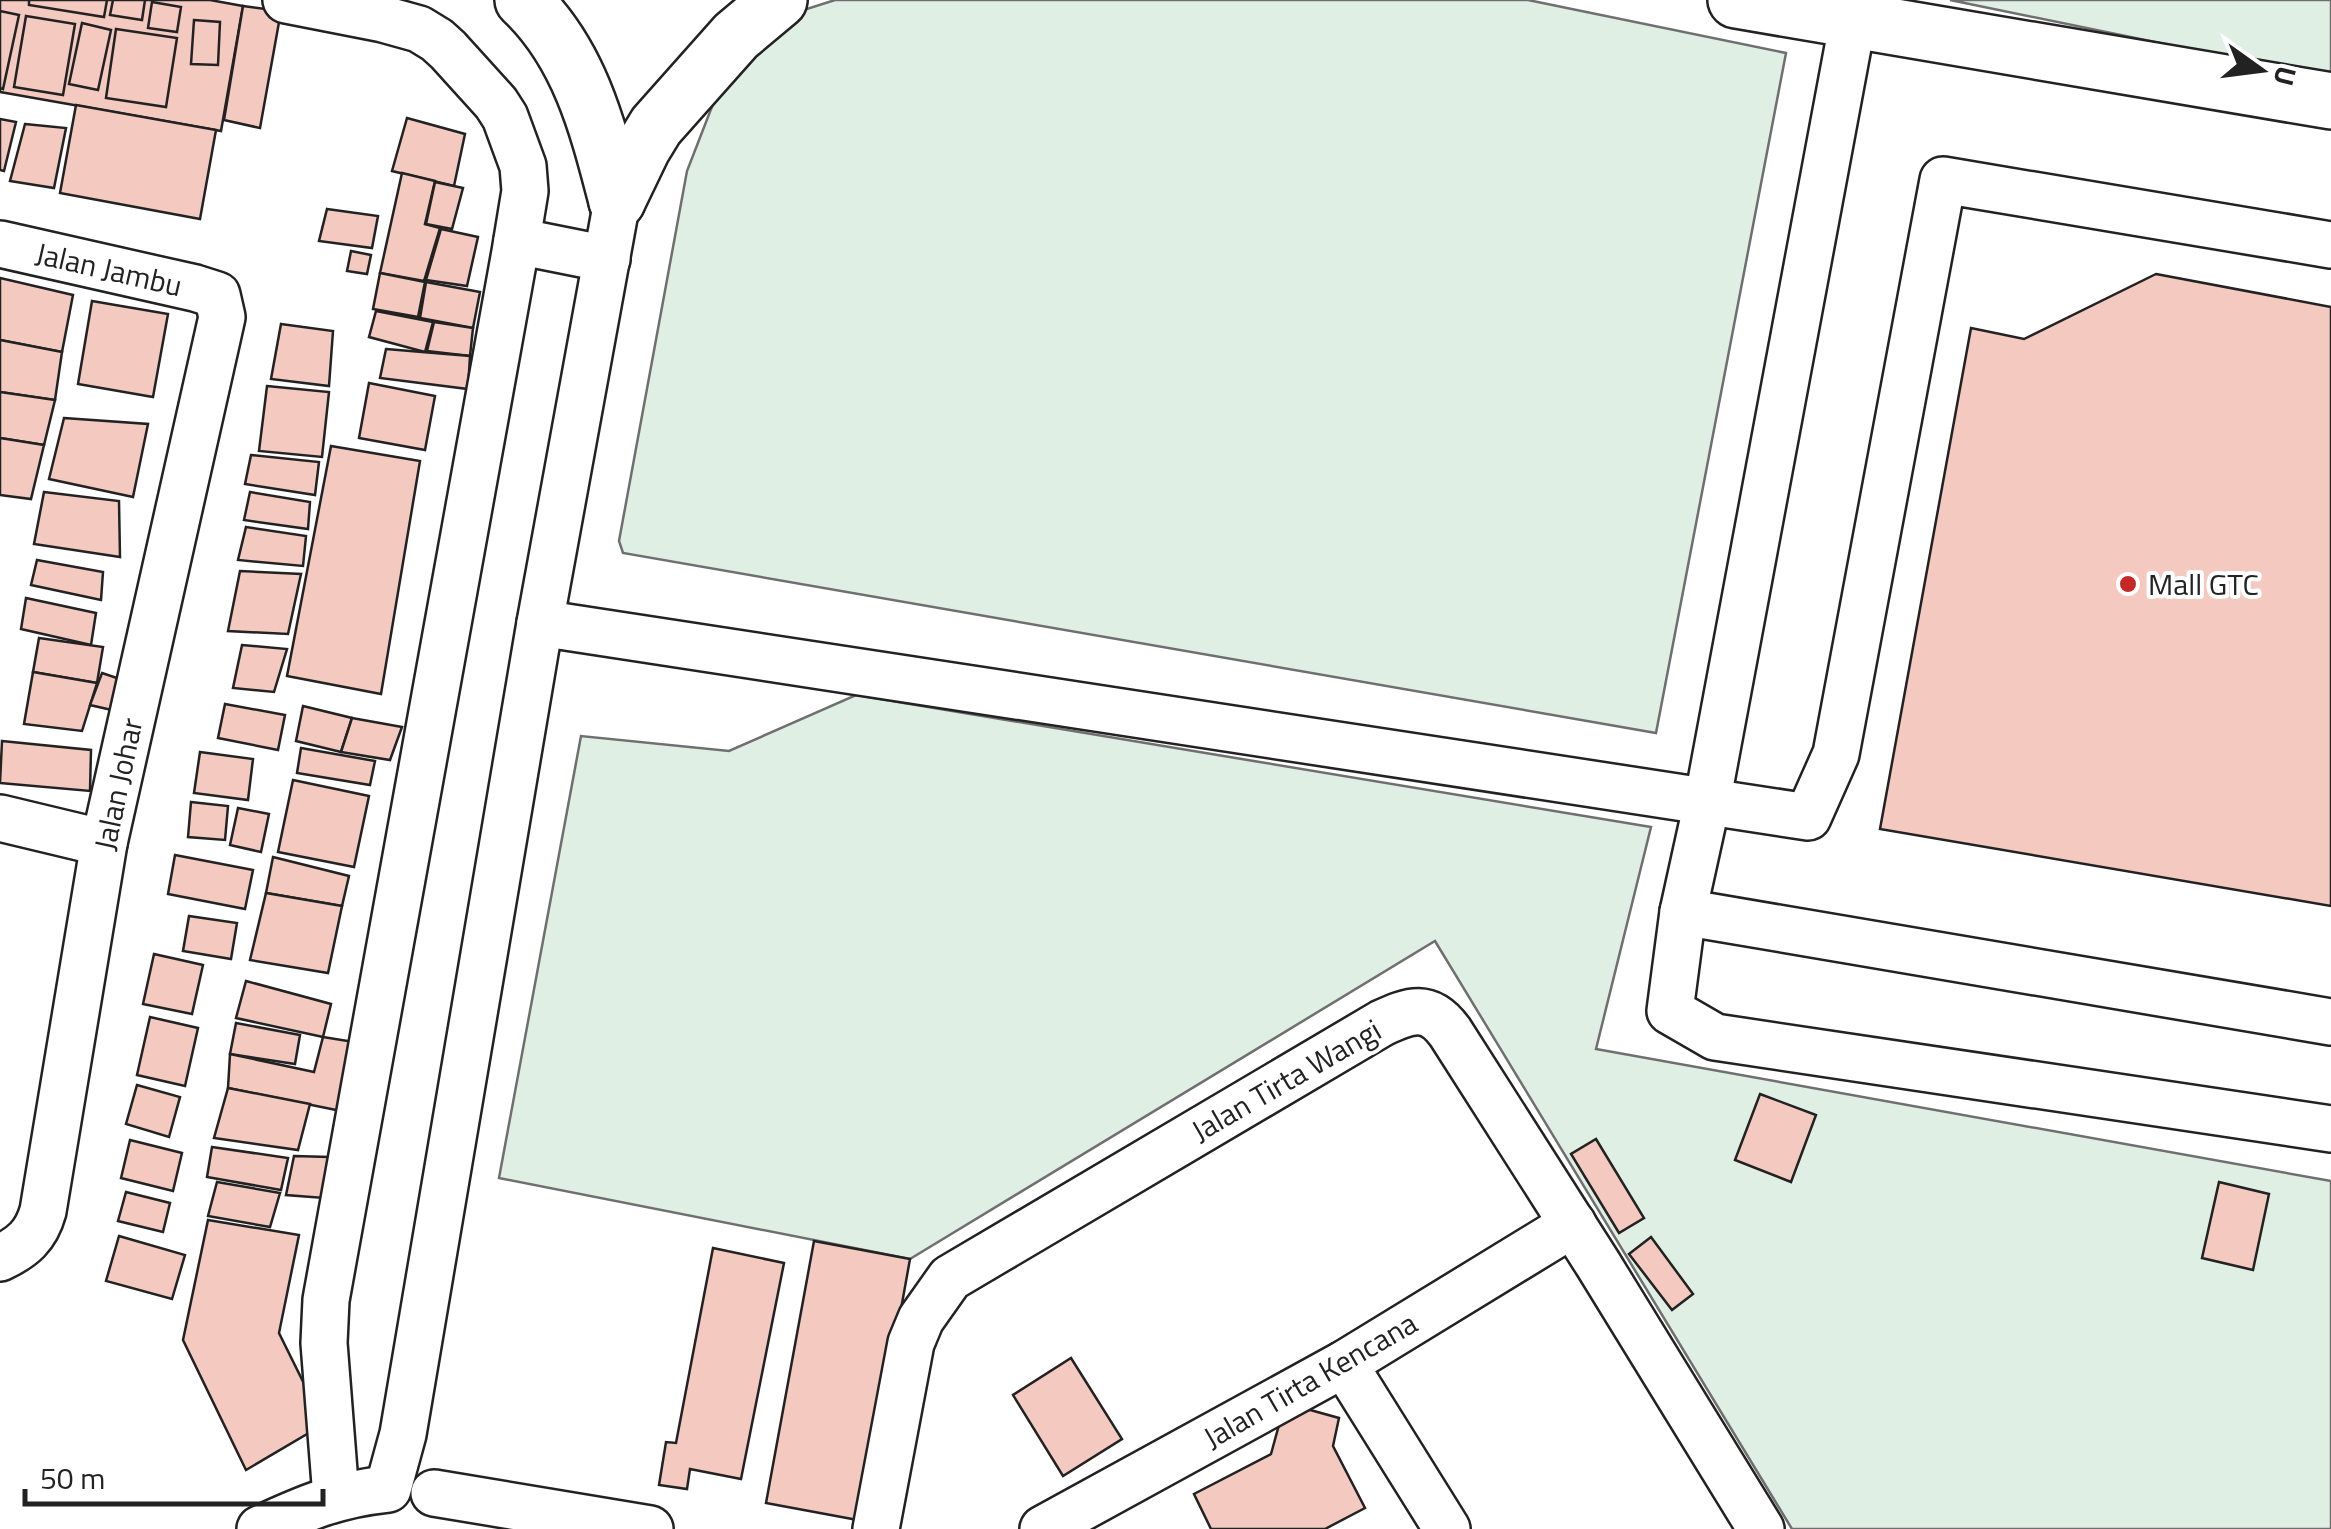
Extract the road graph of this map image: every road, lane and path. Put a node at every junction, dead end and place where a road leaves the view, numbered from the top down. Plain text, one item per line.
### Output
1 (286, 0) edge
2 (523, 0) edge
3 (779, 0) edge
4 (1736, 0) edge
5 (1853, 20) junction
6 (2331, 101) edge
7 (617, 201) junction
8 (517, 241) junction
9 (0, 244) edge
10 (2331, 245) edge
11 (607, 258) junction
12 (216, 296) joint
13 (540, 623) junction
14 (1707, 803) junction
15 (0, 818) edge
16 (104, 843) junction
17 (1683, 912) junction
18 (2331, 1022) edge
19 (2331, 1130) edge
20 (1574, 1224) junction
21 (0, 1258) edge
22 (1344, 1364) junction
23 (388, 1490) junction
24 (336, 1497) junction
25 (430, 1511) edge
26 (277, 1526) edge
27 (650, 1529) edge
28 (876, 1529) edge
29 (1043, 1529) edge
30 (1446, 1529) edge
31 (1761, 1529) edge

1 - 8 street
2 - 7 main road
3 - 7 main road
4 - 5 main road
5 - 6 main road
5 - 14 street
7 - 11 street
8 - 11 street
8 - 24 street
9 - 12 street, Jalan Jambu
10 - 14 street
11 - 13 street
12 - 16 street, Jalan Johar
13 - 14 street
13 - 23 street
14 - 17 street
15 - 16 street
16 - 21 street, Jalan Johar
17 - 18 street
17 - 19 street
20 - 22 street, Jalan Tirta Kencana
20 - 28 street, Jalan Tirta Wangi
20 - 31 street, Jalan Tirta Wangi
22 - 29 street, Jalan Tirta Kencana
22 - 30 street
23 - 24 street
23 - 25 street
24 - 26 street
25 - 27 street

